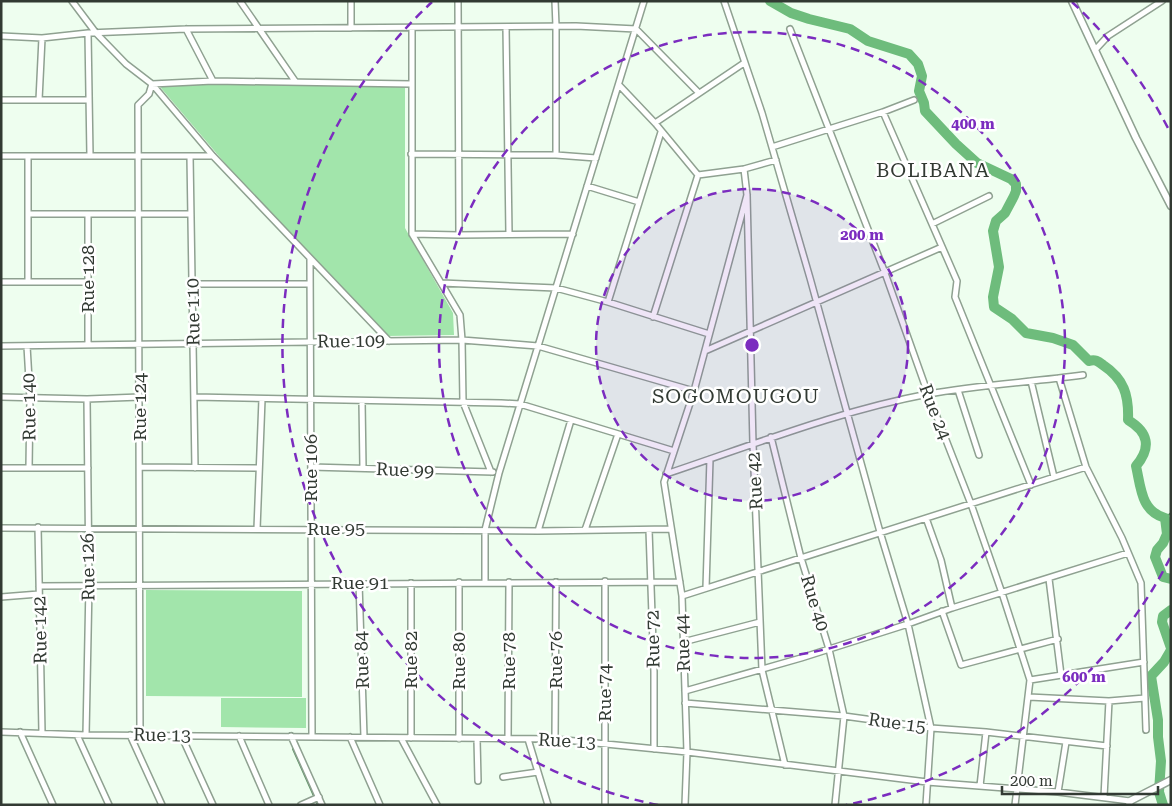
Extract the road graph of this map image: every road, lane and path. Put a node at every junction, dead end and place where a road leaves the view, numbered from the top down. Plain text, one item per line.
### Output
1 (72, 1) edge
2 (240, 1) edge
3 (351, 1) edge
4 (458, 1) edge
5 (555, 1) edge
6 (644, 1) edge
7 (724, 1) edge
8 (1072, 1) edge
9 (1162, 1) edge
10 (556, 26) junction
11 (458, 27) junction
12 (506, 27) junction
13 (258, 28) junction
14 (351, 28) junction
15 (412, 28) junction
16 (186, 29) junction
17 (636, 29) junction
18 (790, 29) dead end
19 (88, 33) junction
20 (96, 33) junction
21 (1, 36) edge
22 (42, 38) junction
23 (1095, 50) junction
24 (744, 63) junction
25 (213, 81) junction
26 (295, 82) junction
27 (152, 84) junction
28 (411, 84) junction
29 (618, 85) junction
30 (699, 92) junction
31 (1, 100) edge
32 (40, 100) junction
33 (89, 100) junction
34 (914, 100) dead end
35 (883, 112) junction
36 (655, 123) junction
37 (828, 129) junction
38 (662, 132) junction
39 (772, 147) junction
40 (411, 154) junction
41 (458, 154) junction
42 (508, 154) junction
43 (556, 155) junction
44 (1, 156) edge
45 (28, 156) junction
46 (90, 156) junction
47 (139, 156) junction
48 (190, 156) junction
49 (213, 156) junction
50 (596, 158) junction
51 (776, 160) junction
52 (744, 169) junction
53 (698, 175) junction
54 (587, 186) junction
55 (747, 195) junction
56 (989, 196) dead end
57 (639, 202) junction
58 (1171, 206) edge
59 (28, 214) junction
60 (88, 214) junction
61 (139, 214) junction
62 (191, 214) junction
63 (932, 224) junction
64 (412, 234) junction
65 (509, 234) junction
66 (572, 234) junction
67 (459, 235) junction
68 (942, 247) junction
69 (310, 259) junction
70 (885, 273) junction
71 (1, 282) edge
72 (28, 282) junction
73 (89, 282) junction
74 (442, 283) junction
75 (192, 284) junction
76 (310, 284) junction
77 (556, 288) junction
78 (608, 302) junction
79 (817, 302) junction
80 (653, 317) junction
81 (751, 331) junction
82 (709, 334) junction
83 (462, 340) junction
84 (389, 341) junction
85 (310, 342) junction
86 (193, 343) junction
87 (139, 344) junction
88 (88, 345) junction
89 (1, 346) edge
90 (28, 346) junction
91 (538, 346) junction
92 (705, 351) junction
93 (1083, 375) dead end
94 (1058, 378) junction
95 (1031, 380) junction
96 (991, 385) junction
97 (958, 390) junction
98 (694, 391) junction
99 (928, 394) junction
100 (1, 397) edge
101 (30, 397) junction
102 (140, 397) junction
103 (194, 397) junction
104 (87, 399) junction
105 (262, 399) junction
106 (310, 400) junction
107 (362, 400) junction
108 (462, 402) junction
109 (520, 404) junction
110 (847, 413) junction
111 (571, 420) junction
112 (618, 434) junction
113 (770, 437) junction
114 (753, 444) junction
115 (674, 451) junction
116 (978, 456) dead end
117 (710, 459) junction
118 (140, 467) junction
119 (311, 467) junction
120 (1086, 467) junction
121 (1, 468) edge
122 (29, 468) junction
123 (88, 468) junction
124 (195, 468) junction
125 (259, 468) junction
126 (363, 468) junction
127 (491, 472) junction
128 (499, 472) junction
129 (666, 474) junction
130 (1054, 477) junction
131 (664, 482) joint
132 (1032, 485) junction
133 (971, 504) junction
134 (926, 518) junction
135 (38, 527) junction
136 (1, 528) edge
137 (88, 528) junction
138 (140, 528) junction
139 (257, 529) junction
140 (311, 529) junction
141 (671, 529) junction
142 (485, 530) junction
143 (585, 530) junction
144 (649, 530) junction
145 (538, 531) junction
146 (880, 532) junction
147 (1128, 553) junction
148 (801, 558) junction
149 (757, 572) junction
150 (1049, 579) junction
151 (605, 581) junction
152 (652, 581) junction
153 (459, 582) junction
154 (485, 582) junction
155 (509, 582) junction
156 (556, 582) junction
157 (680, 582) junction
158 (359, 583) junction
159 (411, 583) junction
160 (312, 584) junction
161 (89, 585) junction
162 (140, 585) junction
163 (39, 586) junction
164 (706, 588) junction
165 (1002, 593) junction
166 (39, 594) junction
167 (682, 596) junction
168 (1, 597) edge
169 (952, 608) junction
170 (942, 611) junction
171 (760, 622) junction
172 (908, 624) junction
173 (1058, 639) junction
174 (683, 642) junction
175 (829, 649) junction
176 (1021, 649) junction
177 (1144, 662) junction
178 (762, 670) junction
179 (1061, 675) junction
180 (1030, 680) junction
181 (685, 691) junction
182 (1029, 696) junction
183 (1145, 698) junction
184 (1109, 701) junction
185 (685, 703) junction
186 (772, 711) junction
187 (844, 716) junction
188 (931, 728) junction
189 (1146, 730) dead end
190 (1, 732) edge
191 (20, 732) junction
192 (986, 732) junction
193 (42, 733) junction
194 (140, 734) junction
195 (77, 735) junction
196 (86, 735) junction
197 (130, 735) junction
198 (181, 735) junction
199 (239, 736) junction
200 (291, 736) junction
201 (312, 736) junction
202 (350, 737) junction
203 (364, 737) junction
204 (1024, 737) junction
205 (401, 738) junction
206 (411, 738) junction
207 (459, 739) junction
208 (477, 739) junction
209 (508, 739) junction
210 (528, 739) junction
211 (555, 739) junction
212 (1066, 742) junction
213 (605, 743) junction
214 (1108, 746) junction
215 (654, 749) junction
216 (687, 752) junction
217 (785, 765) junction
218 (538, 772) junction
219 (838, 772) junction
220 (503, 777) dead end
221 (1171, 780) edge
222 (478, 781) dead end
223 (927, 782) junction
224 (980, 786) junction
225 (1017, 789) junction
226 (1058, 792) junction
227 (319, 797) junction
228 (1104, 797) junction
229 (1130, 803) edge
230 (53, 805) edge
231 (109, 805) edge
232 (162, 805) edge
233 (213, 805) edge
234 (269, 805) edge
235 (301, 805) edge
236 (322, 805) edge
237 (380, 805) edge
238 (437, 805) edge
239 (548, 805) edge
240 (605, 805) edge
241 (685, 805) edge
242 (835, 805) edge
243 (926, 805) edge
244 (1015, 805) edge

1 - 20 street
2 - 13 street
3 - 14 street
4 - 11 street
5 - 10 street
6 - 17 street
7 - 24 street
8 - 23 main road
9 - 23 street
10 - 12 street
10 - 17 street
10 - 43 street
11 - 12 street
11 - 15 street
11 - 41 street
12 - 42 street
13 - 14 street
13 - 16 street
13 - 26 street
14 - 15 street
15 - 28 street
16 - 20 street
16 - 25 street
17 - 29 street
17 - 30 street
18 - 37 street, Rue 24
19 - 20 street
19 - 22 street
19 - 33 street
20 - 27 street
21 - 22 street
22 - 32 street
23 - 58 main road
24 - 30 street
24 - 39 street
25 - 26 street
25 - 27 street
26 - 28 street
27 - 47 street, Rue 124
27 - 49 street
28 - 40 street
29 - 36 street
29 - 50 street
30 - 36 street
31 - 32 street
32 - 33 street
33 - 46 street
34 - 35 street
35 - 37 street
35 - 63 street
36 - 38 street
37 - 39 street
37 - 70 street, Rue 24
38 - 53 street
38 - 57 street
39 - 51 street
40 - 41 street
40 - 64 street
41 - 42 street
41 - 67 street
42 - 43 street
42 - 65 street
43 - 50 street
44 - 45 street
45 - 46 street
45 - 59 street
46 - 47 street
47 - 48 street
47 - 61 street, Rue 124
48 - 49 street
48 - 62 street, Rue 110
49 - 69 street
50 - 54 street
51 - 52 street
51 - 79 street
52 - 53 street
52 - 55 street, Rue 42
53 - 80 street
54 - 57 street
54 - 66 street
55 - 81 street, Rue 42
55 - 82 street, Rue 42
56 - 63 street
57 - 78 street
59 - 60 street
59 - 72 street
60 - 61 street
60 - 73 street, Rue 128
61 - 62 street
61 - 87 street, Rue 124
62 - 75 street, Rue 110
63 - 68 street
64 - 67 street
64 - 74 street
65 - 66 street
65 - 67 street
66 - 77 street
68 - 70 street
68 - 96 street
69 - 76 street, Rue 106
69 - 84 street
70 - 79 street
70 - 99 street, Rue 24
71 - 72 street
72 - 73 street
73 - 88 street, Rue 128
74 - 77 street
74 - 83 street
75 - 76 street
75 - 86 street, Rue 110
76 - 85 street, Rue 106
77 - 78 street
77 - 91 street
78 - 80 street
79 - 81 street
79 - 110 street
80 - 82 street
81 - 92 street
81 - 114 street, Rue 42
82 - 92 street, Rue 42
83 - 84 street, Rue 109
83 - 91 street, Rue 109
83 - 108 street
84 - 85 street, Rue 109
85 - 86 street, Rue 109
85 - 106 street, Rue 106
86 - 87 street, Rue 109
86 - 103 street, Rue 110
87 - 88 street, Rue 109
87 - 102 street, Rue 124
88 - 90 street, Rue 109
89 - 90 street, Rue 109
90 - 101 street, Rue 140
91 - 98 street, Rue 109
91 - 109 street
92 - 98 street, Rue 42
93 - 94 street
94 - 95 street
94 - 120 street
95 - 96 street
95 - 130 street
96 - 97 street
96 - 132 street
97 - 99 street
97 - 116 street
98 - 115 street, Rue 42
99 - 110 street
99 - 133 street, Rue 24
100 - 101 street
101 - 104 street
101 - 122 street, Rue 140
102 - 104 street
102 - 118 street, Rue 124
103 - 105 street
103 - 124 street, Rue 110
104 - 123 street, Rue 126
105 - 106 street
105 - 125 street
106 - 107 street
106 - 119 street, Rue 106
107 - 108 street
107 - 126 street
108 - 109 street
108 - 127 street
109 - 111 street
109 - 128 street
110 - 113 street
110 - 146 street
111 - 112 street
111 - 145 street
112 - 115 street
112 - 143 street
113 - 114 street
113 - 148 street, Rue 40
114 - 117 street
114 - 149 street, Rue 42
115 - 129 street, Rue 42
117 - 129 street
117 - 164 street
118 - 124 street
118 - 138 street, Rue 124
119 - 126 street, Rue 99
119 - 140 street, Rue 106
120 - 130 street
120 - 147 street
121 - 122 street
122 - 123 street
123 - 137 street, Rue 126
124 - 125 street
125 - 139 street
126 - 127 street, Rue 99
127 - 128 street, Rue 99
128 - 142 street
129 - 131 street, Rue 42
130 - 132 street
131 - 141 street, Rue 44
132 - 133 street
133 - 134 street
133 - 165 street, Rue 24
134 - 146 street
134 - 169 street
135 - 136 street, Rue 95
135 - 137 street, Rue 95
135 - 163 street, Rue 142
137 - 138 street, Rue 95
137 - 161 street, Rue 126
138 - 139 street, Rue 95
138 - 162 street, Rue 124
139 - 140 street, Rue 95
140 - 142 street, Rue 95
140 - 160 street, Rue 106
141 - 144 street, Rue 95
141 - 157 street, Rue 44
142 - 145 street, Rue 95
142 - 154 street
143 - 144 street, Rue 95
143 - 145 street, Rue 95
144 - 152 street, Rue 72
146 - 148 street
146 - 172 street
147 - 150 street
147 - 177 street
148 - 149 street
148 - 175 street, Rue 40
149 - 164 street
149 - 171 street, Rue 42
150 - 165 street
150 - 173 street
151 - 152 street, Rue 91
151 - 156 street, Rue 91
151 - 213 street, Rue 74
152 - 157 street, Rue 91
152 - 215 street, Rue 72
153 - 154 street, Rue 91
153 - 159 street, Rue 91
153 - 207 street, Rue 80
154 - 155 street, Rue 91
155 - 156 street, Rue 91
155 - 209 street, Rue 78
156 - 211 street, Rue 76
157 - 167 street, Rue 44
158 - 159 street, Rue 91
158 - 160 street, Rue 91
158 - 203 street, Rue 84
159 - 206 street, Rue 82
160 - 162 street, Rue 91
160 - 201 street, Rue 106
161 - 162 street, Rue 91
161 - 163 street, Rue 91
161 - 196 street, Rue 126
162 - 194 street, Rue 124
163 - 166 street, Rue 142
164 - 167 street
165 - 169 street
165 - 176 street, Rue 24
166 - 168 street
166 - 193 street, Rue 142
167 - 174 street, Rue 44
169 - 170 street
170 - 172 street
170 - 176 street
171 - 174 street
171 - 178 street, Rue 42
172 - 175 street
172 - 188 street
173 - 176 street
173 - 179 street
174 - 181 street, Rue 44
175 - 178 street
175 - 187 street, Rue 40
176 - 180 street, Rue 24
177 - 179 street
177 - 183 street
178 - 181 street
178 - 186 street, Rue 42
179 - 180 street
180 - 182 street, Rue 24
181 - 185 street, Rue 44
182 - 184 street
182 - 204 street, Rue 24
183 - 184 street
183 - 189 street
184 - 214 street
185 - 186 street, Rue 15
185 - 216 street, Rue 44
186 - 187 street, Rue 15
186 - 217 street, Rue 42
187 - 188 street, Rue 15
187 - 219 street, Rue 40
188 - 192 street, Rue 15
188 - 223 street
190 - 191 street, Rue 13
191 - 193 street, Rue 13
191 - 230 street
192 - 204 street, Rue 15
192 - 224 street
193 - 195 street, Rue 13
194 - 197 street, Rue 13
194 - 198 street, Rue 13
195 - 196 street, Rue 13
195 - 231 street
196 - 197 street, Rue 13
197 - 232 street
198 - 199 street, Rue 13
198 - 233 street
199 - 200 street, Rue 13
199 - 234 street
200 - 201 street, Rue 13
200 - 227 street
201 - 202 street, Rue 13
202 - 203 street, Rue 13
202 - 237 street
203 - 205 street, Rue 13
204 - 212 street, Rue 15
204 - 225 street, Rue 24
205 - 206 street, Rue 13
205 - 238 street
206 - 207 street, Rue 13
207 - 208 street, Rue 13
208 - 209 street, Rue 13
208 - 222 street
209 - 210 street, Rue 13
210 - 211 street, Rue 13
210 - 218 street
211 - 213 street, Rue 13
212 - 214 street, Rue 15
212 - 226 street
213 - 215 street, Rue 13
213 - 240 street, Rue 74
214 - 228 street
215 - 216 street, Rue 13
216 - 217 street, Rue 13
216 - 241 street, Rue 44
217 - 219 street, Rue 13
218 - 220 street
218 - 239 street
219 - 223 street, Rue 13
219 - 242 street, Rue 40
221 - 229 main road
223 - 224 street, Rue 13
223 - 243 street
224 - 225 street, Rue 13
225 - 226 street, Rue 13
225 - 244 street, Rue 24
226 - 228 street, Rue 13
227 - 235 street
227 - 236 street
228 - 229 street, Rue 13

